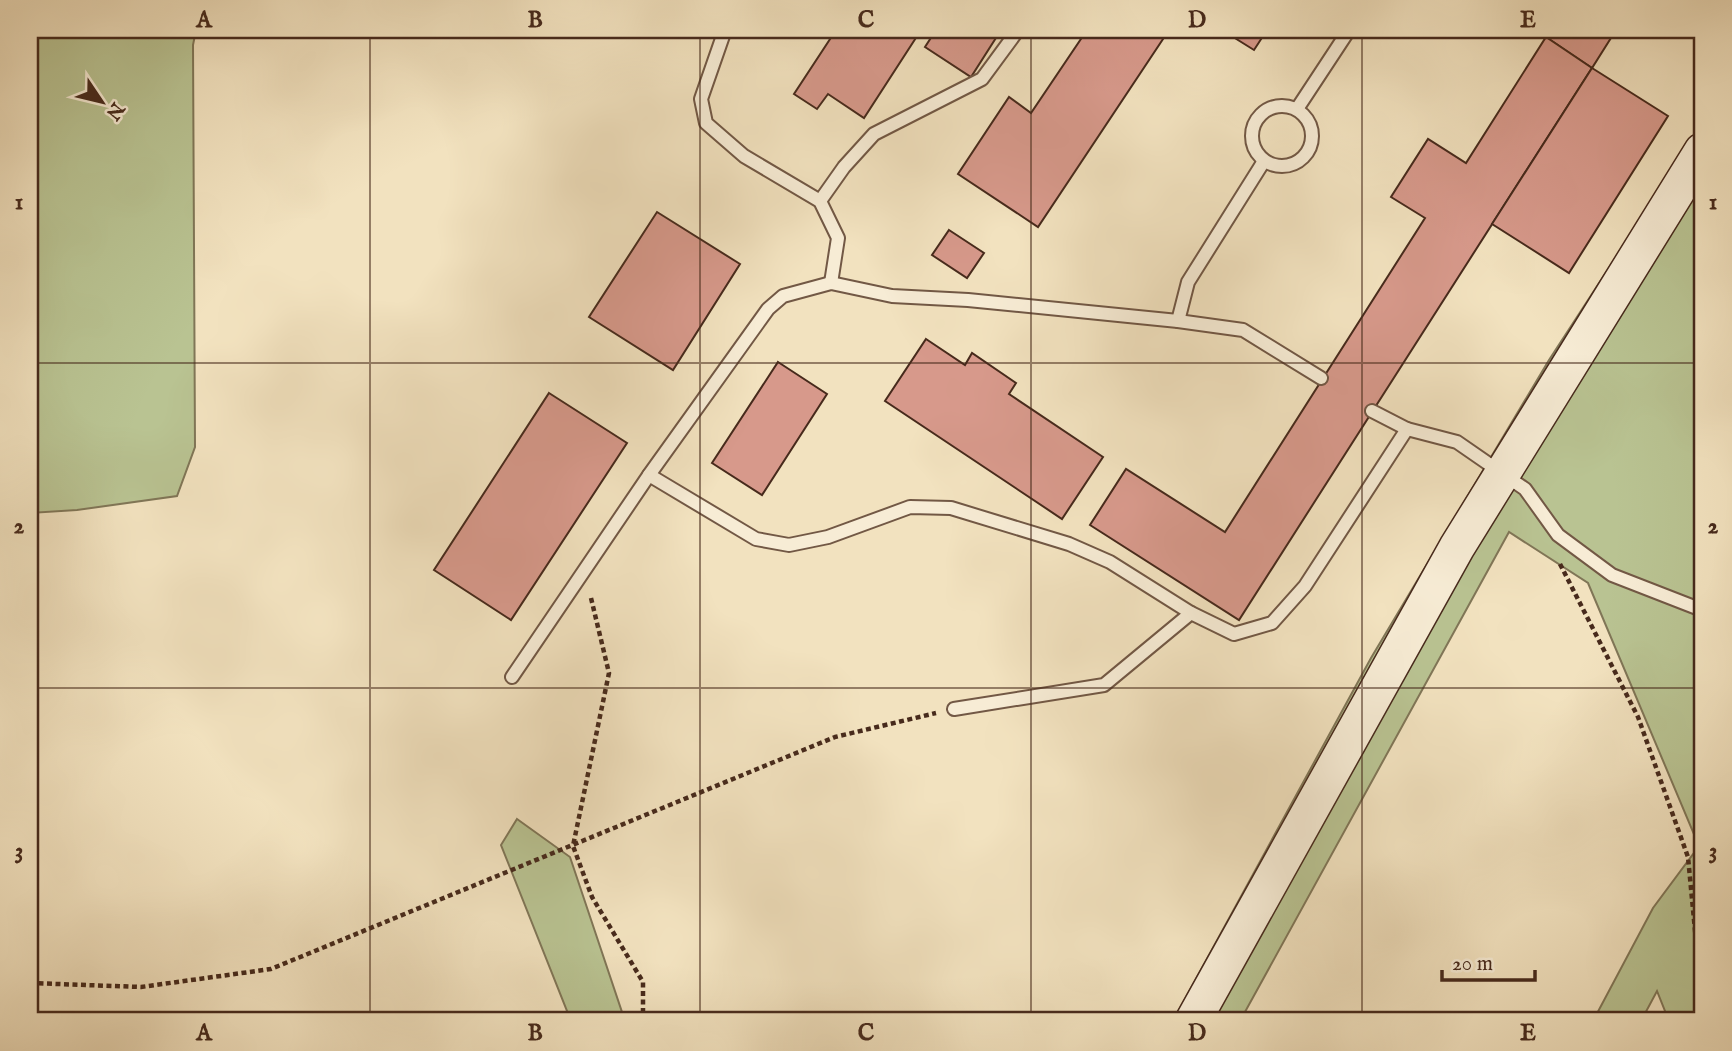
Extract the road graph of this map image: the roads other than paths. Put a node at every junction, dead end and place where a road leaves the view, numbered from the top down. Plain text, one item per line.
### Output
1 (725, 30) edge
2 (1018, 30) edge
3 (1349, 30) edge
4 (1297, 109) junction
5 (1702, 151) edge
6 (1264, 161) junction
7 (820, 201) junction
8 (831, 283) junction
9 (1178, 321) junction
10 (1321, 378) dead end
11 (1372, 411) dead end
12 (1408, 429) junction
13 (1501, 473) junction
14 (649, 475) junction
15 (1702, 610) edge
16 (1191, 613) junction
17 (512, 677) dead end
18 (954, 709) road end
19 (1193, 1021) edge

1 - 7 lane
2 - 7 lane
3 - 4 lane
4 - 6 lane
4 - 6 lane
5 - 13 street
6 - 9 lane
7 - 8 lane
8 - 9 lane
8 - 14 lane
9 - 10 lane
11 - 12 lane
12 - 13 lane
12 - 16 lane
13 - 15 lane
13 - 19 street
14 - 16 lane
14 - 17 lane
16 - 18 lane

